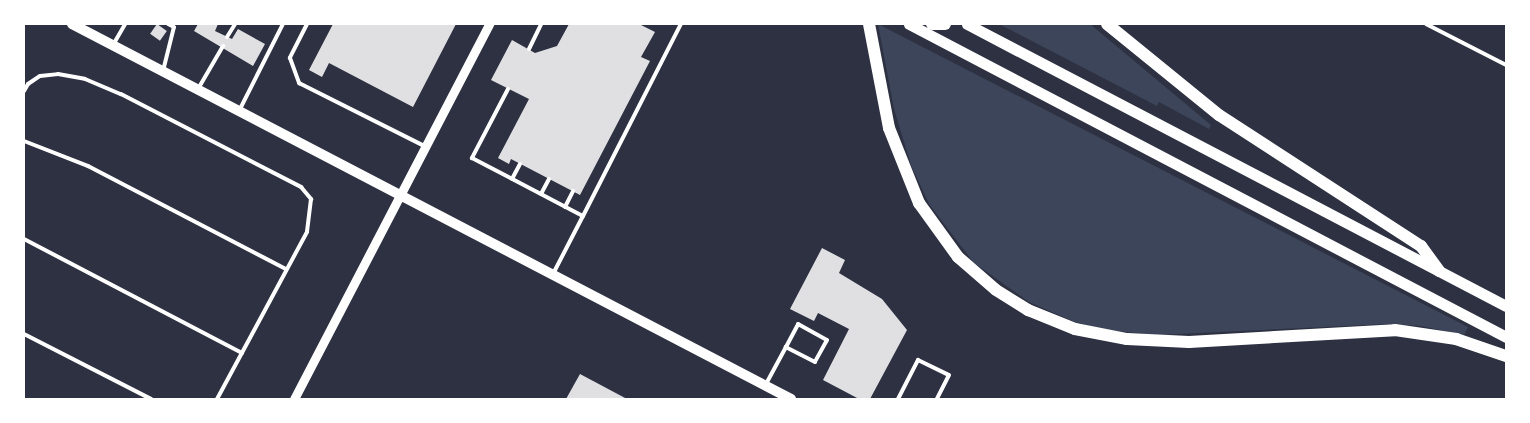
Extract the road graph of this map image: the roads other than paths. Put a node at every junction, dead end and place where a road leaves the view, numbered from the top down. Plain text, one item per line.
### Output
1 (72, 24) edge
2 (125, 24) edge
3 (168, 24) edge
4 (235, 24) edge
5 (283, 24) edge
6 (307, 24) edge
7 (489, 24) edge
8 (541, 24) edge
9 (681, 24) edge
10 (869, 24) edge
11 (909, 24) edge
12 (932, 24) edge
13 (945, 24) edge
14 (967, 24) edge
15 (1107, 24) edge
16 (1426, 24) edge
17 (175, 25) edge
18 (227, 37) dead end
19 (113, 45) junction
20 (223, 46) dead end
21 (529, 49) dead end
22 (1506, 65) edge
23 (163, 71) junction
24 (508, 89) dead end
25 (198, 90) junction
26 (24, 91) edge
27 (239, 111) junction
28 (24, 141) edge
29 (426, 146) junction
30 (520, 164) dead end
31 (512, 179) junction
32 (549, 179) dead end
33 (573, 192) dead end
34 (541, 194) junction
35 (401, 195) junction
36 (565, 207) junction
37 (583, 216) junction
38 (24, 239) edge
39 (286, 268) junction
40 (1439, 271) junction
41 (552, 274) junction
42 (1506, 306) edge
43 (24, 334) edge
44 (1506, 337) edge
45 (786, 347) junction
46 (242, 353) junction
47 (1506, 356) edge
48 (765, 386) junction
49 (151, 399) edge
50 (218, 399) edge
51 (294, 399) edge
52 (791, 399) edge
53 (898, 399) edge
54 (937, 399) edge

1 - 19 main road
2 - 19 lane
3 - 17 lane
4 - 18 lane
5 - 27 lane
6 - 29 lane
7 - 29 street
8 - 21 lane
9 - 37 lane
10 - 47 highway
11 - 44 highway
12 - 13 highway
14 - 40 highway
15 - 40 highway
16 - 22 lane
17 - 23 lane
19 - 23 main road
20 - 25 lane
23 - 25 main road
24 - 31 lane
25 - 27 main road
26 - 39 lane
27 - 35 main road
28 - 39 lane
29 - 35 street
30 - 31 lane
31 - 34 lane
32 - 34 lane
33 - 36 lane
34 - 36 lane
35 - 41 main road
35 - 51 street
36 - 37 lane
37 - 41 lane
38 - 46 lane
39 - 46 lane
40 - 42 highway
41 - 48 main road
43 - 49 lane
45 - 45 lane
45 - 48 lane
46 - 50 lane
48 - 52 main road
53 - 54 lane

